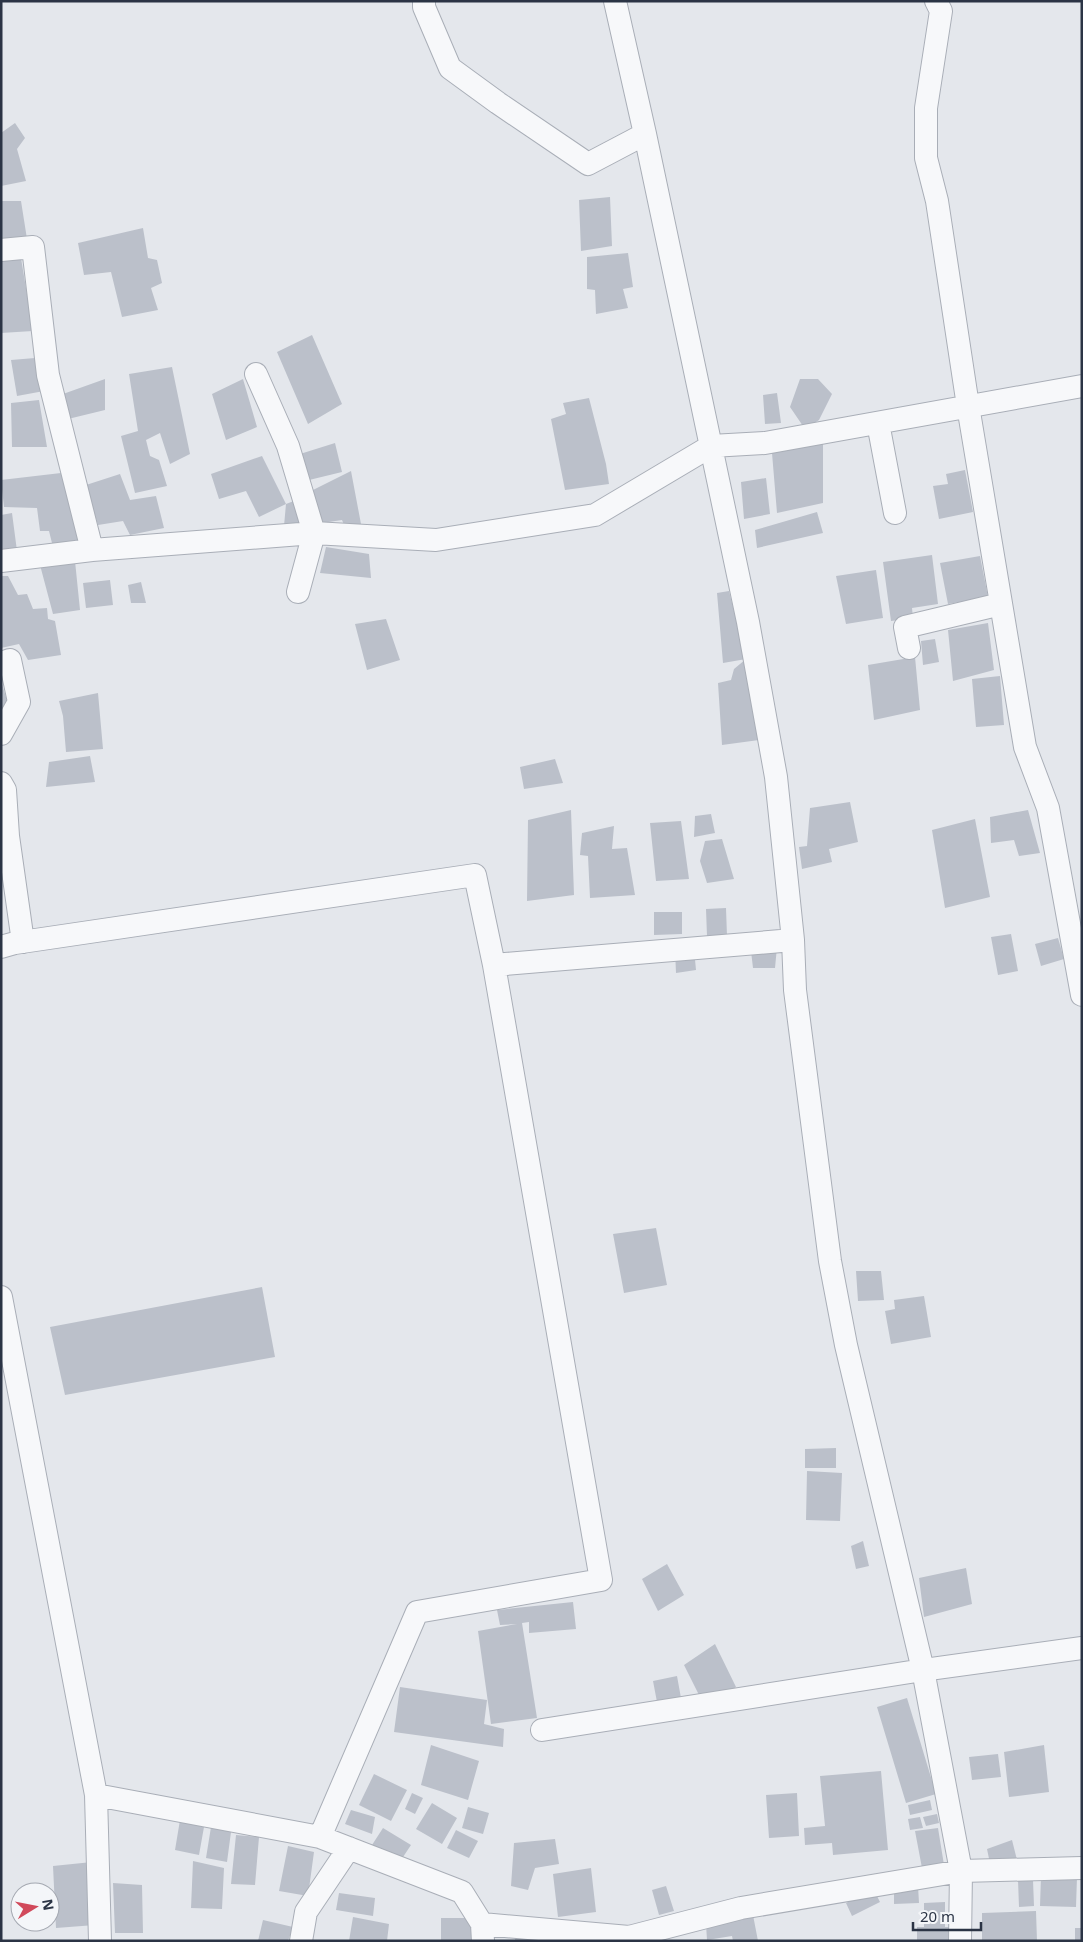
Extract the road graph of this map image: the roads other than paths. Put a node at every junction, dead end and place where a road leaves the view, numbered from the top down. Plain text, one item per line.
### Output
1 (424, 1) edge
2 (615, 1) edge
3 (936, 1) edge
4 (645, 134) junction
5 (1, 250) edge
6 (256, 374) dead end
7 (1082, 386) edge
8 (968, 406) junction
9 (878, 422) junction
10 (711, 446) junction
11 (895, 513) dead end
12 (314, 533) junction
13 (92, 550) junction
14 (1, 561) edge
15 (298, 592) dead end
16 (1001, 604) junction
17 (909, 648) dead end
18 (1, 663) edge
19 (1, 734) edge
20 (1, 784) edge
21 (5, 837) edge
22 (793, 940) junction
23 (23, 942) junction
24 (1, 947) edge
25 (494, 965) junction
26 (1082, 995) edge
27 (1, 1297) edge
28 (1082, 1648) edge
29 (923, 1670) junction
30 (542, 1730) dead end
31 (96, 1795) junction
32 (320, 1837) junction
33 (349, 1848) junction
34 (1082, 1868) edge
35 (961, 1871) junction
36 (483, 1932) edge
37 (100, 1941) edge
38 (301, 1941) edge
39 (960, 1941) edge

1 - 4 street
2 - 4 street
3 - 8 street
4 - 10 street
5 - 13 street
6 - 12 street
7 - 8 street
8 - 9 street
8 - 16 street
9 - 10 street
9 - 11 street
10 - 12 street
10 - 22 street
12 - 13 street
12 - 15 street
13 - 14 street
16 - 17 street
16 - 26 street
18 - 19 street
20 - 21 street
21 - 23 street
22 - 25 street
22 - 29 street
23 - 24 street
23 - 25 street
25 - 32 street
27 - 31 street
28 - 29 street
29 - 30 street
29 - 35 street
31 - 32 street
31 - 37 street
32 - 33 street
33 - 36 street
33 - 38 street
34 - 35 street
35 - 36 street
35 - 39 street

